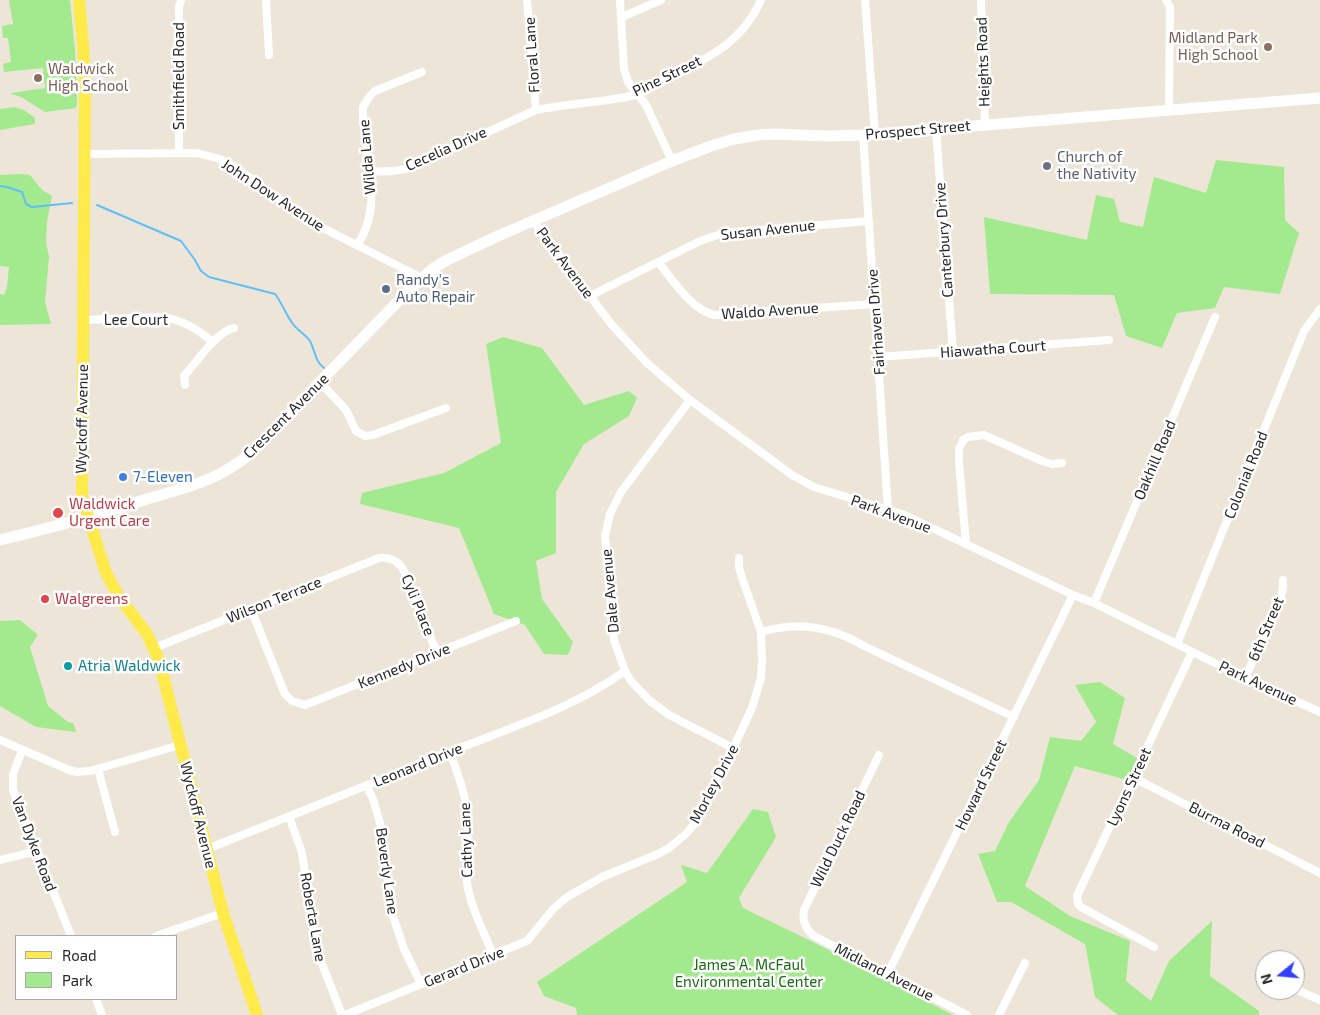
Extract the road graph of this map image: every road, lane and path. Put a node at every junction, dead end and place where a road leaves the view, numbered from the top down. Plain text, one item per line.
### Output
1 (79, 0) edge
2 (181, 0) edge
3 (266, 0) edge
4 (528, 0) edge
5 (620, 0) edge
6 (660, 0) edge
7 (761, 0) edge
8 (866, 0) edge
9 (981, 0) edge
10 (1166, 0) edge
11 (622, 17) junction
12 (269, 55) dead end
13 (422, 72) dead end
14 (637, 94) junction
15 (1320, 98) edge
16 (536, 110) junction
17 (1169, 111) junction
18 (520, 116) joint
19 (985, 124) junction
20 (936, 130) junction
21 (875, 134) junction
22 (863, 135) junction
23 (179, 153) junction
24 (84, 154) junction
25 (672, 161) junction
26 (369, 172) junction
27 (533, 221) junction
28 (869, 221) junction
29 (357, 246) junction
30 (658, 262) junction
31 (422, 278) junction
32 (590, 296) junction
33 (874, 304) junction
34 (1320, 309) edge
35 (1215, 316) dead end
36 (83, 320) junction
37 (234, 328) dead end
38 (1109, 340) dead end
39 (214, 342) junction
40 (952, 351) junction
41 (878, 357) junction
42 (320, 382) junction
43 (185, 384) dead end
44 (690, 400) junction
45 (446, 408) dead end
46 (1062, 463) dead end
47 (888, 510) junction
48 (88, 518) junction
49 (0, 540) edge
50 (966, 544) junction
51 (739, 558) dead end
52 (395, 560) joint
53 (1283, 580) dead end
54 (1073, 596) junction
55 (1094, 603) junction
56 (251, 609) junction
57 (516, 621) dead end
58 (761, 632) junction
59 (1177, 644) junction
60 (154, 648) junction
61 (1192, 652) junction
62 (437, 653) junction
63 (625, 671) junction
64 (1245, 678) junction
65 (1320, 712) edge
66 (1014, 717) junction
67 (0, 740) edge
68 (180, 745) junction
69 (733, 748) junction
70 (22, 751) junction
71 (450, 752) junction
72 (879, 754) dead end
73 (98, 769) junction
74 (1134, 778) junction
75 (366, 785) junction
76 (289, 816) junction
77 (115, 832) dead end
78 (207, 849) junction
79 (37, 851) junction
80 (0, 860) edge
81 (1320, 872) edge
82 (567, 897) joint
83 (223, 913) junction
84 (805, 925) joint
85 (71, 935) edge
86 (159, 935) edge
87 (1154, 947) dead end
88 (493, 955) junction
89 (1025, 963) dead end
90 (888, 973) junction
91 (421, 984) junction
92 (1305, 993) edge
93 (96, 1000) edge
94 (1320, 1000) edge
95 (102, 1015) edge
96 (257, 1015) edge
97 (344, 1015) edge
98 (967, 1015) edge
99 (999, 1015) edge

1 - 24 main road, Wyckoff Avenue
2 - 23 street, Smithfield Road
3 - 12 street
4 - 16 street, Floral Lane
5 - 11 street
6 - 11 street
7 - 14 street, Pine Street
8 - 21 street
9 - 19 street, Heights Road
10 - 17 street
11 - 14 street
13 - 26 street, Wilda Lane
14 - 16 street, Pine Street
14 - 25 street
15 - 17 main road, Prospect Street
16 - 18 street, Pine Street
17 - 19 main road, Prospect Street
18 - 26 street, Cecelia Drive
19 - 20 main road, Prospect Street
20 - 21 main road, Prospect Street
20 - 40 street, Canterbury Drive
21 - 22 main road, Prospect Street
22 - 25 main road, Prospect Street
22 - 28 street, Fairhaven Drive
23 - 24 street, John Dow Avenue
23 - 29 street, John Dow Avenue
24 - 36 main road, Wyckoff Avenue
25 - 27 main road, Prospect Street
26 - 29 street, Wilda Lane
27 - 31 main road, Crescent Avenue
27 - 32 street, Park Avenue
28 - 30 street, Susan Avenue
28 - 33 street, Fairhaven Drive
29 - 31 street, John Dow Avenue
30 - 32 street, Susan Avenue
30 - 33 street, Waldo Avenue
31 - 42 main road, Crescent Avenue
32 - 44 street, Park Avenue
33 - 41 street, Fairhaven Drive
34 - 59 street, Colonial Road
35 - 55 street, Oakhill Road
36 - 39 street, Lee Court
36 - 48 main road, Wyckoff Avenue
37 - 39 street
38 - 40 street, Hiawatha Court
39 - 43 street
40 - 41 street, Hiawatha Court
41 - 47 street, Fairhaven Drive
42 - 45 street
42 - 48 main road, Crescent Avenue
44 - 47 street, Park Avenue
44 - 63 street, Dale Avenue
46 - 50 street
47 - 50 street, Park Avenue
48 - 49 main road, Crescent Avenue
48 - 60 main road, Wyckoff Avenue
50 - 54 street, Park Avenue
51 - 58 street, Morley Drive
52 - 56 street, Wilson Terrace
52 - 62 street, Cyli Place
53 - 64 street, 6th Street
54 - 55 street, Park Avenue
54 - 66 street, Howard Street
55 - 59 street, Park Avenue
56 - 60 street, Wilson Terrace
56 - 62 street, Kennedy Drive
57 - 62 street, Kennedy Drive
58 - 66 street
58 - 69 street, Morley Drive
59 - 61 street, Park Avenue
60 - 68 main road, Wyckoff Avenue
61 - 64 street, Park Avenue
61 - 74 street, Lyons Street
63 - 69 street, Dale Avenue
63 - 71 street, Leonard Drive
64 - 65 street, Park Avenue
66 - 90 street, Howard Street
67 - 70 street
68 - 73 street
68 - 78 main road, Wyckoff Avenue
69 - 82 street, Morley Drive
70 - 73 street
70 - 79 street, Van Dyke Road
71 - 75 street, Leonard Drive
71 - 88 street, Cathy Lane
72 - 84 street, Wild Duck Road
73 - 77 street
74 - 81 street, Burma Road
74 - 87 street, Lyons Street
75 - 76 street, Leonard Drive
75 - 91 street, Beverly Lane
76 - 78 street, Leonard Drive
76 - 97 street, Roberta Lane
78 - 83 main road, Wyckoff Avenue
79 - 80 street
79 - 85 street, Van Dyke Road
82 - 88 street, Gerard Drive
83 - 86 street
83 - 96 main road, Wyckoff Avenue
84 - 90 street, Midland Avenue
88 - 91 street, Gerard Drive
89 - 99 street
90 - 98 street, Midland Avenue
91 - 97 street, Gerard Drive
92 - 94 street
93 - 95 street

